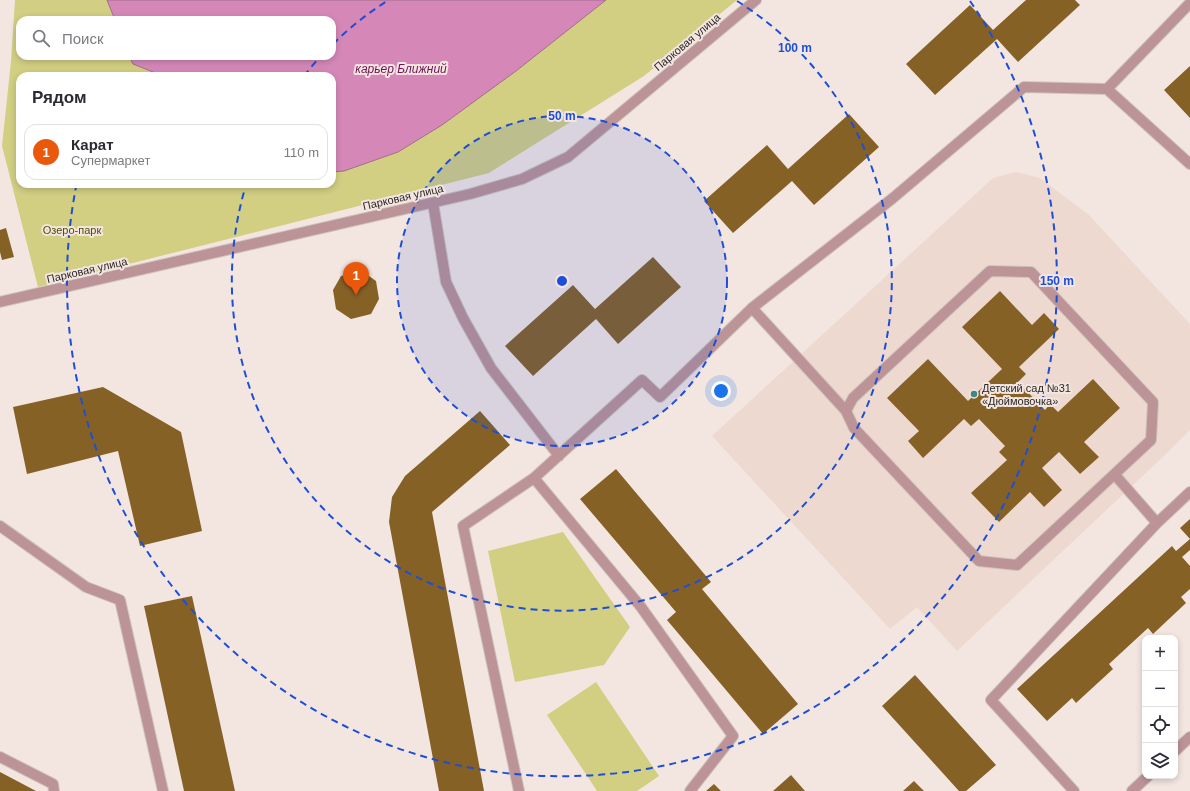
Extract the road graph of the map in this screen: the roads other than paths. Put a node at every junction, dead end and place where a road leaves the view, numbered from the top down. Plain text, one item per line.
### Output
1 (756, 0) edge
2 (1190, 3) edge
3 (1107, 89) junction
4 (1190, 164) edge
5 (433, 203) junction
6 (0, 302) edge
7 (752, 308) junction
8 (846, 410) junction
9 (560, 456) junction
10 (1115, 475) junction
11 (534, 478) junction
12 (1190, 492) edge
13 (1157, 523) junction
14 (0, 526) edge
15 (1190, 737) edge
16 (1178, 748) edge
17 (0, 757) edge
18 (1145, 779) edge
19 (54, 791) edge
20 (163, 791) edge
21 (519, 791) edge
22 (690, 791) edge
23 (1074, 791) edge
24 (1132, 791) edge

1 - 5 street, Парковая улица
2 - 3 street
3 - 4 street
3 - 7 street
5 - 6 street, Парковая улица
5 - 9 street
7 - 8 street
7 - 9 street
8 - 10 street
8 - 10 street
9 - 11 street
10 - 13 street
11 - 21 street
11 - 22 street
12 - 13 street
13 - 23 street
14 - 20 street
15 - 16 street
17 - 19 street
18 - 24 street

